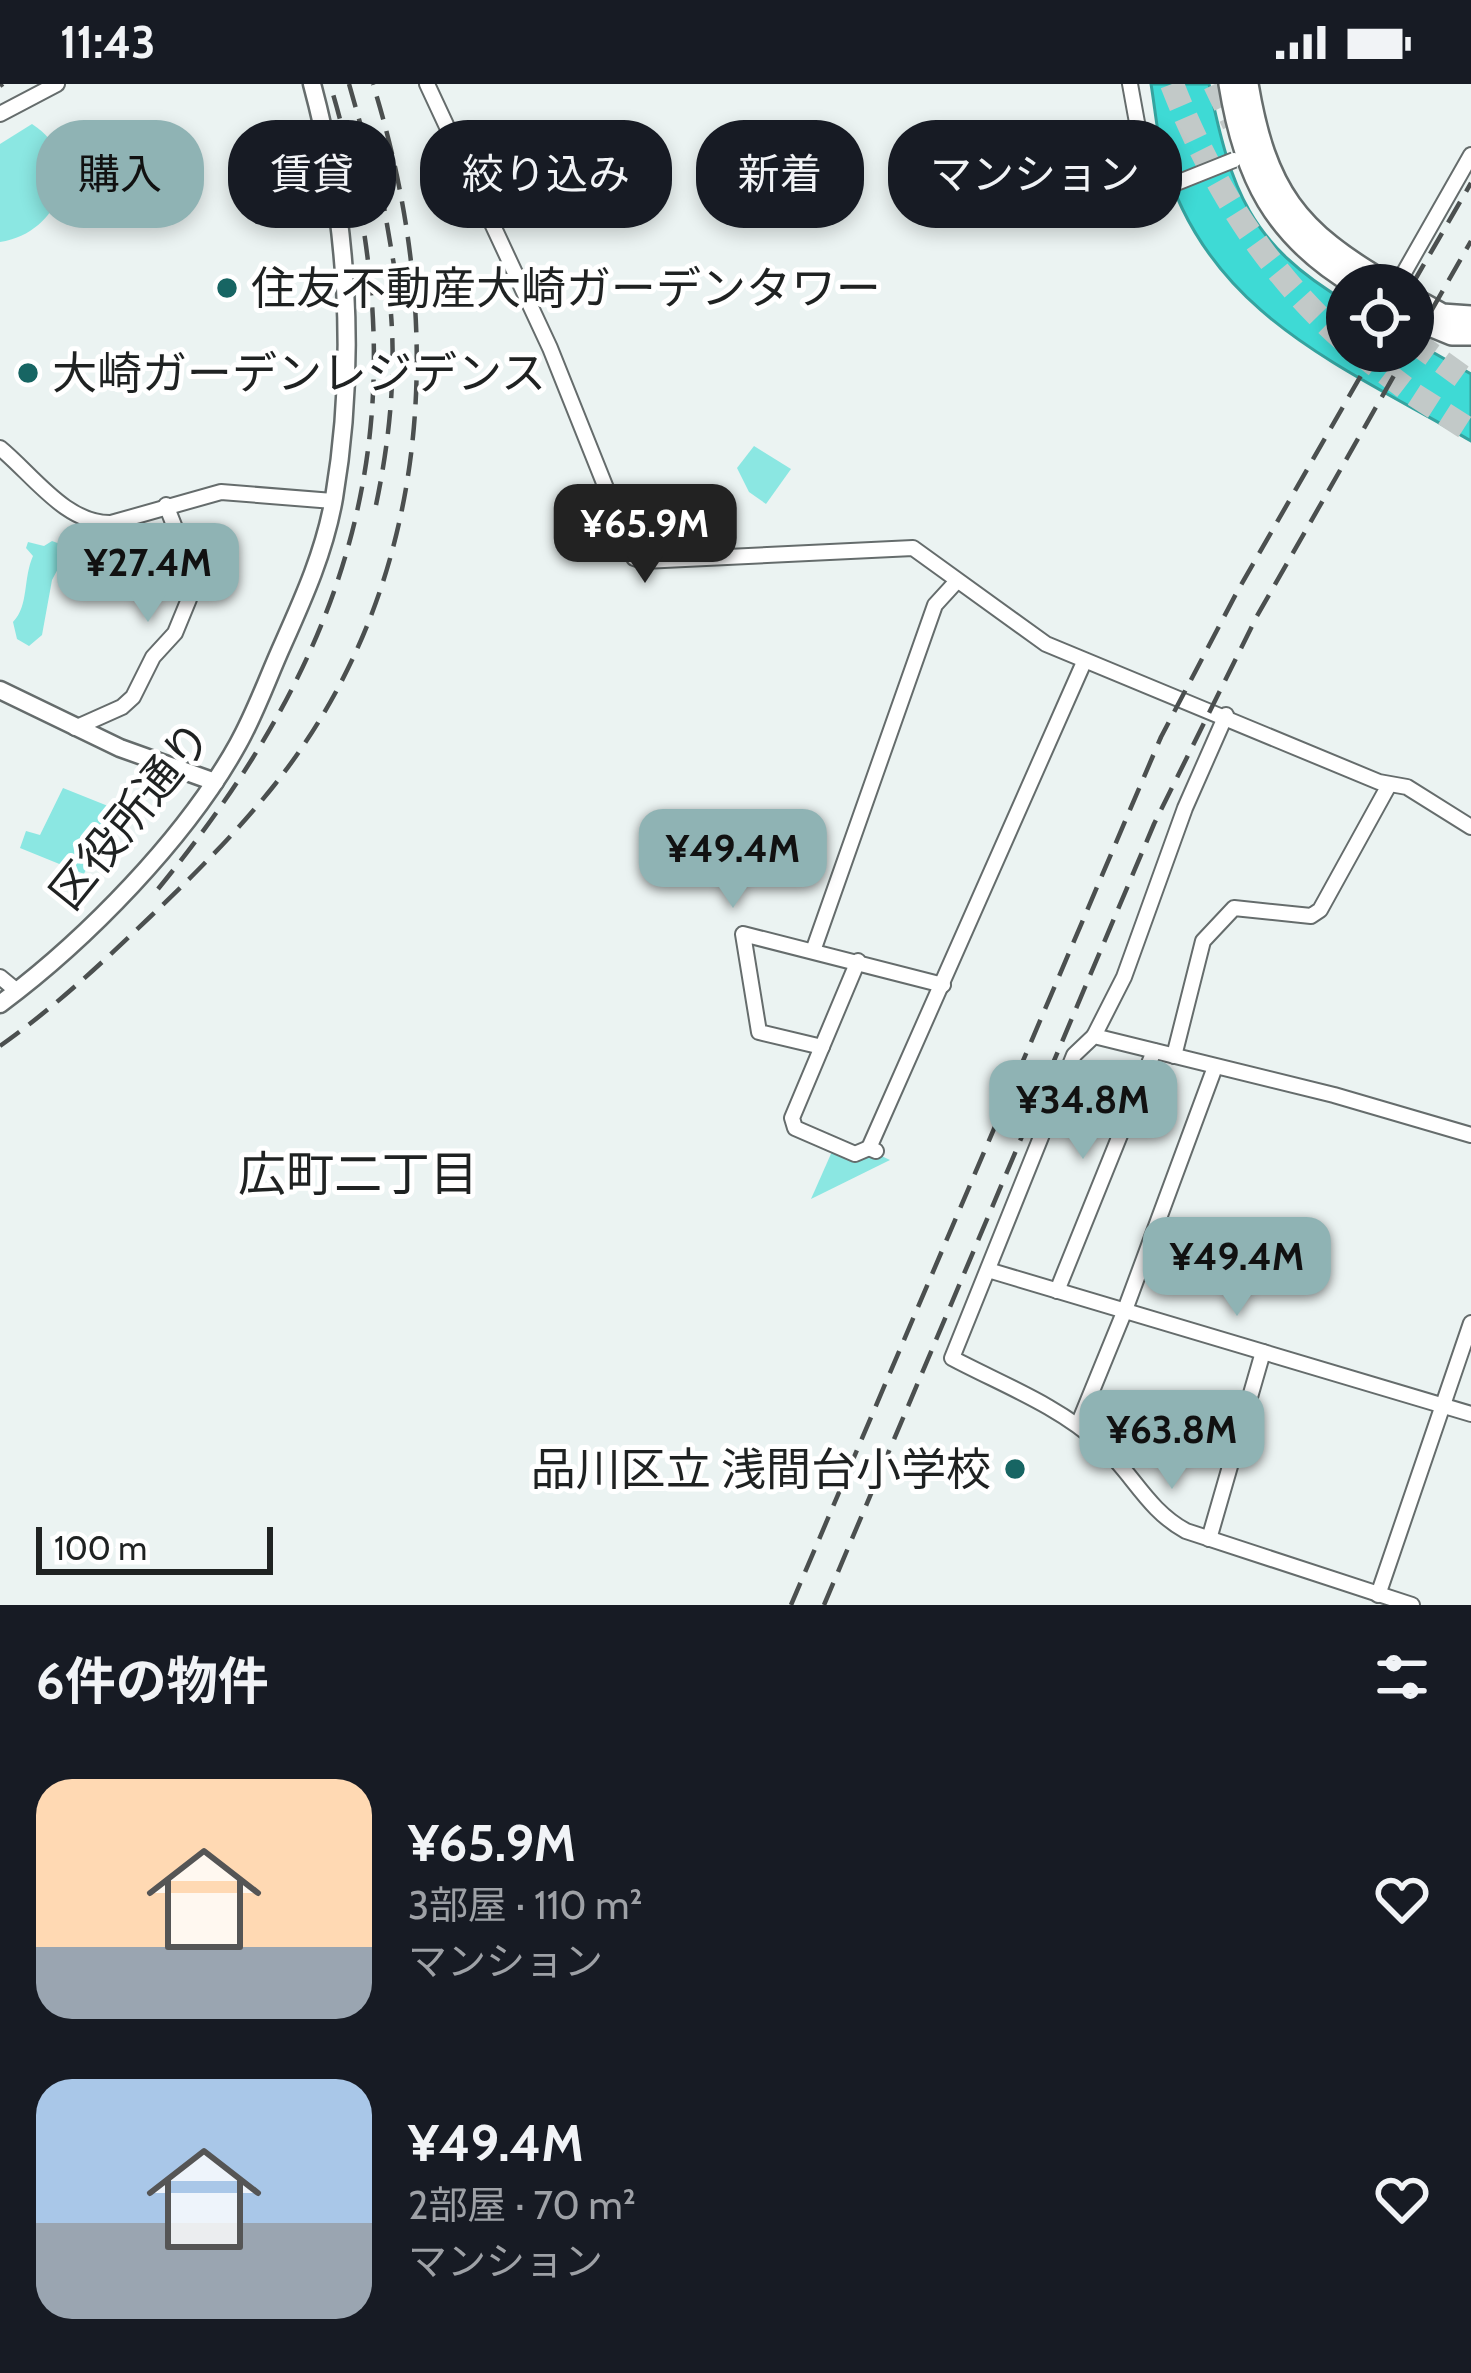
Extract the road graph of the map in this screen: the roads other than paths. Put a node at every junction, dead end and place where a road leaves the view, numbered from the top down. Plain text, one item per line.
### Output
1 (57, 84) edge
2 (312, 84) edge
3 (427, 84) edge
4 (1130, 84) edge
5 (1230, 84) edge
6 (1247, 84) edge
7 (0, 114) edge
8 (1471, 155) edge
9 (1240, 158) junction
10 (1329, 264) edge
11 (1357, 264) edge
12 (1406, 264) edge
13 (1434, 310) edge
14 (1471, 317) edge
15 (1434, 327) edge
16 (1471, 334) edge
17 (0, 448) edge
18 (333, 501) junction
19 (166, 505) junction
20 (956, 582) junction
21 (1084, 662) junction
22 (0, 690) edge
23 (1226, 715) junction
24 (75, 728) junction
25 (214, 782) junction
26 (1389, 785) junction
27 (1471, 827) edge
28 (813, 951) junction
29 (858, 961) junction
30 (0, 977) edge
31 (943, 985) junction
32 (17, 991) junction
33 (0, 1004) edge
34 (1094, 1036) junction
35 (822, 1047) junction
36 (1154, 1051) junction
37 (1174, 1056) junction
38 (1215, 1066) junction
39 (1471, 1135) edge
40 (988, 1270) junction
41 (1058, 1291) junction
42 (1125, 1310) junction
43 (1471, 1323) edge
44 (1263, 1352) junction
45 (1444, 1406) junction
46 (1471, 1414) edge
47 (1078, 1425) junction
48 (1209, 1539) junction
49 (1378, 1595) junction
50 (1412, 1605) edge

1 - 7 street
2 - 18 street, 区役所通り
3 - 20 street
4 - 9 street, bridge
5 - 9 main road
6 - 11 main road
8 - 12 street
9 - 10 main road
13 - 14 main road
15 - 16 main road
17 - 19 street
18 - 19 street
18 - 25 street, 区役所通り
19 - 24 street
20 - 21 street
20 - 28 street
21 - 23 street
21 - 31 street
22 - 24 street
23 - 26 street
23 - 34 street
24 - 25 street
25 - 32 street, 区役所通り
26 - 27 street
26 - 37 street
28 - 29 street
28 - 35 street
29 - 31 street
29 - 35 street
30 - 32 street
31 - 35 street
32 - 33 street, 区役所通り
34 - 36 street
34 - 40 street
36 - 37 street
36 - 41 street
37 - 38 street
38 - 39 street
38 - 42 street
40 - 41 street
40 - 47 street
41 - 42 street
42 - 44 street
42 - 47 street
43 - 45 street
44 - 45 street
44 - 48 street
45 - 46 street
45 - 49 street
47 - 48 street
48 - 49 street
49 - 50 street

